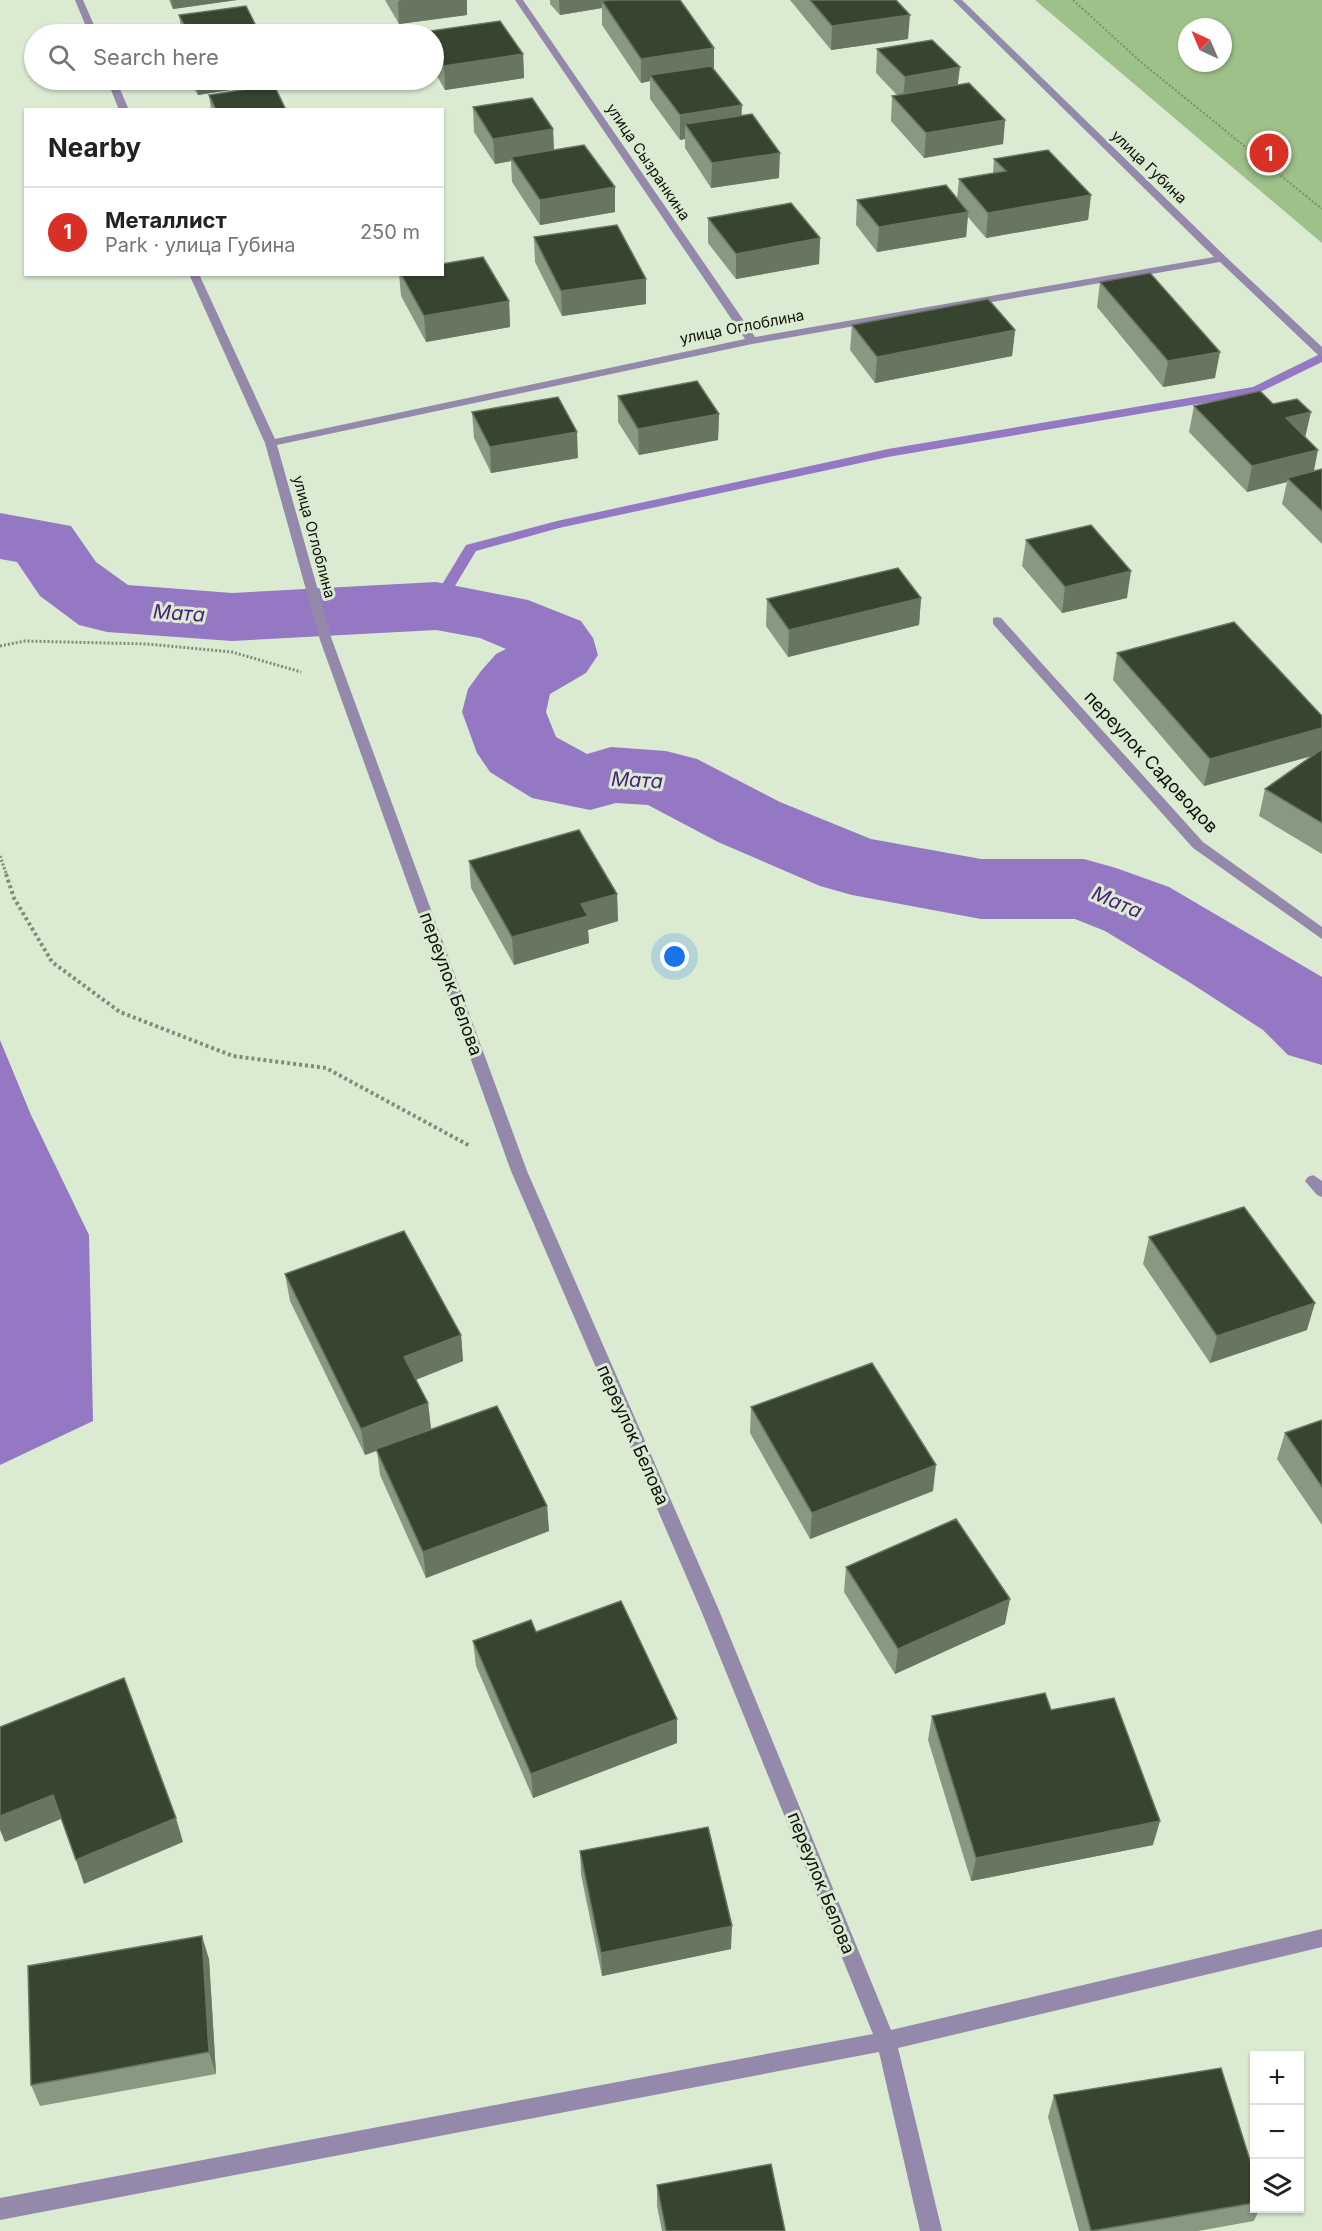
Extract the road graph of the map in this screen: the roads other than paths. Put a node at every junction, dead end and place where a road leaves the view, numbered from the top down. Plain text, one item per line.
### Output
1 (79, 0) edge
2 (519, 0) edge
3 (957, 0) edge
4 (89, 24) edge
5 (116, 90) edge
6 (123, 108) edge
7 (1222, 259) junction
8 (195, 276) edge
9 (752, 341) junction
10 (1322, 353) edge
11 (271, 443) junction
12 (996, 621) dead end
13 (326, 640) joint
14 (1322, 934) edge
15 (1322, 1938) edge
16 (886, 2041) junction
17 (0, 2209) edge
18 (931, 2231) edge

1 - 4 street
2 - 9 street, улица Сызранкина
3 - 7 street, улица Губина
5 - 6 street
7 - 9 street, улица Оглоблина
7 - 10 street, улица Губина
8 - 11 street, улица Оглоблина
9 - 11 street, улица Оглоблина
11 - 13 street, улица Оглоблина
12 - 14 street, переулок Садоводов
13 - 16 street, переулок Белова
15 - 16 street
16 - 17 street
16 - 18 street, переулок Белова

